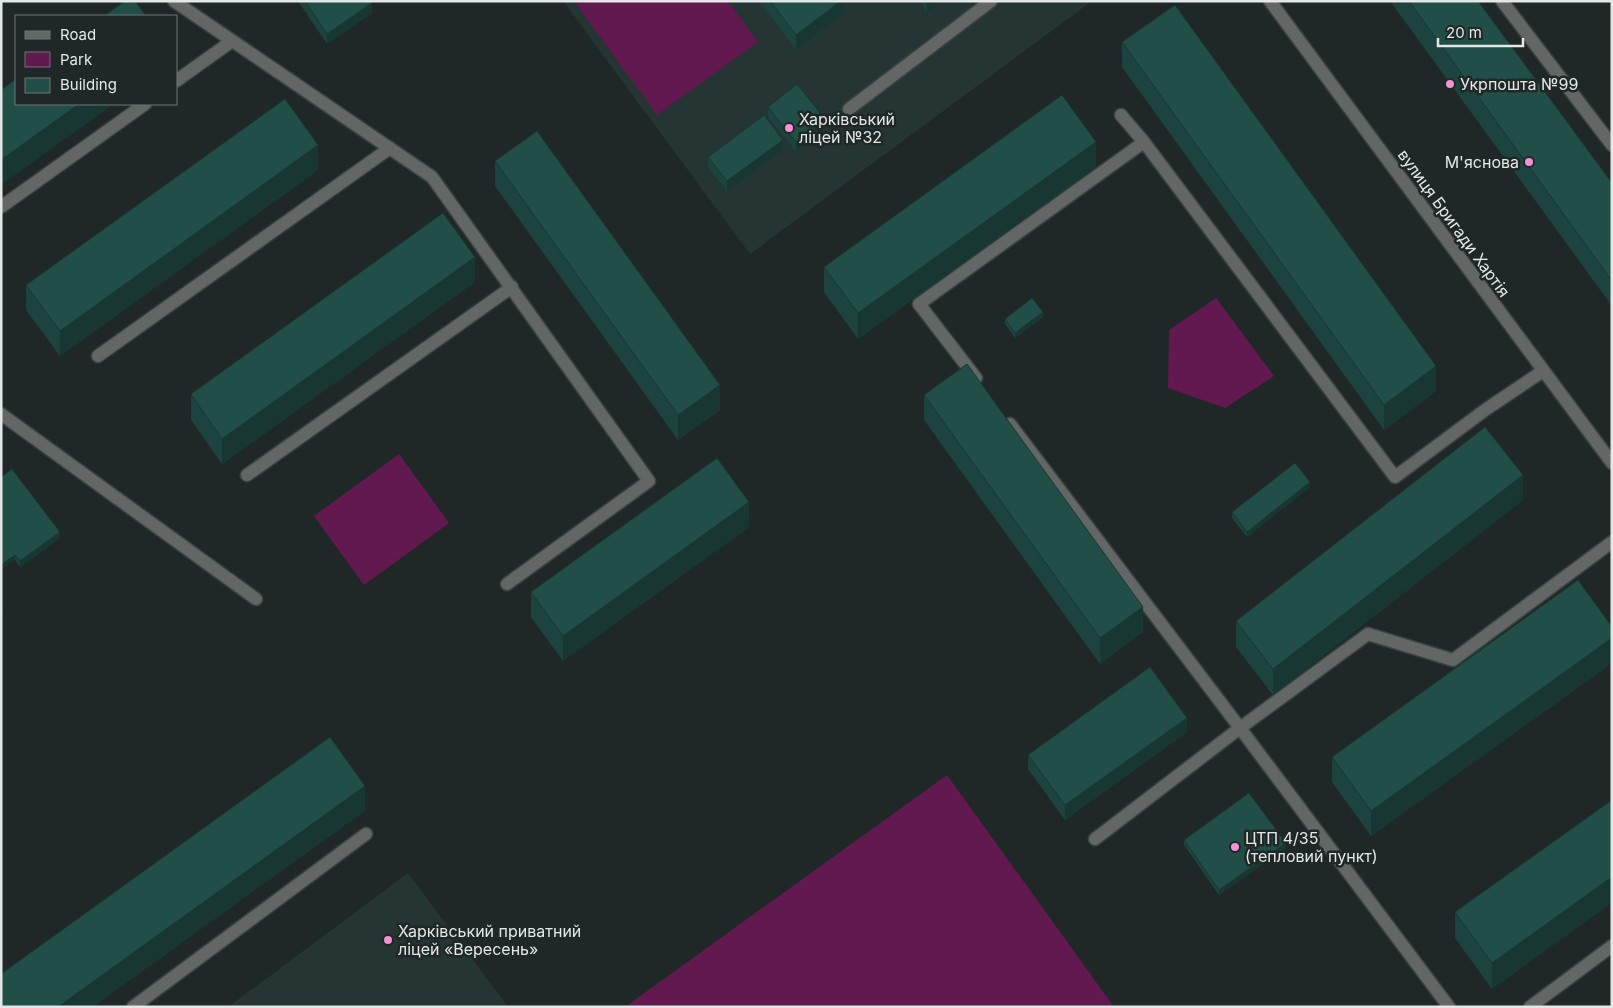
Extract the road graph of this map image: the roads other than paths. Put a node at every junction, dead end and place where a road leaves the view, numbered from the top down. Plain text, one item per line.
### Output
1 (174, 1) edge
2 (991, 1) edge
3 (1270, 1) edge
4 (1502, 1) edge
5 (232, 41) junction
6 (178, 80) edge
7 (144, 105) edge
8 (849, 109) dead end
9 (1121, 115) dead end
10 (1144, 142) junction
11 (1612, 145) edge
12 (390, 148) junction
13 (1, 207) edge
14 (512, 287) junction
15 (98, 356) dead end
16 (1543, 371) junction
17 (985, 391) edge
18 (1, 414) edge
19 (1003, 415) edge
20 (1612, 463) edge
21 (247, 475) dead end
22 (1612, 542) edge
23 (507, 584) dead end
24 (256, 599) dead end
25 (1240, 728) junction
26 (366, 834) dead end
27 (1095, 839) dead end
28 (1612, 946) edge
29 (132, 1007) edge
30 (1449, 1007) edge
31 (1530, 1007) edge

1 - 5 street
2 - 8 street
3 - 16 street, вулиця Бригади Хартія
4 - 11 street
5 - 6 street
5 - 12 street
7 - 13 street
9 - 10 street
10 - 16 street
10 - 17 street
12 - 14 street
12 - 15 street
14 - 21 street
14 - 23 street
16 - 20 street, вулиця Бригади Хартія
18 - 24 street
19 - 25 street
22 - 25 street
25 - 27 street
25 - 30 street
26 - 29 street
28 - 31 street

